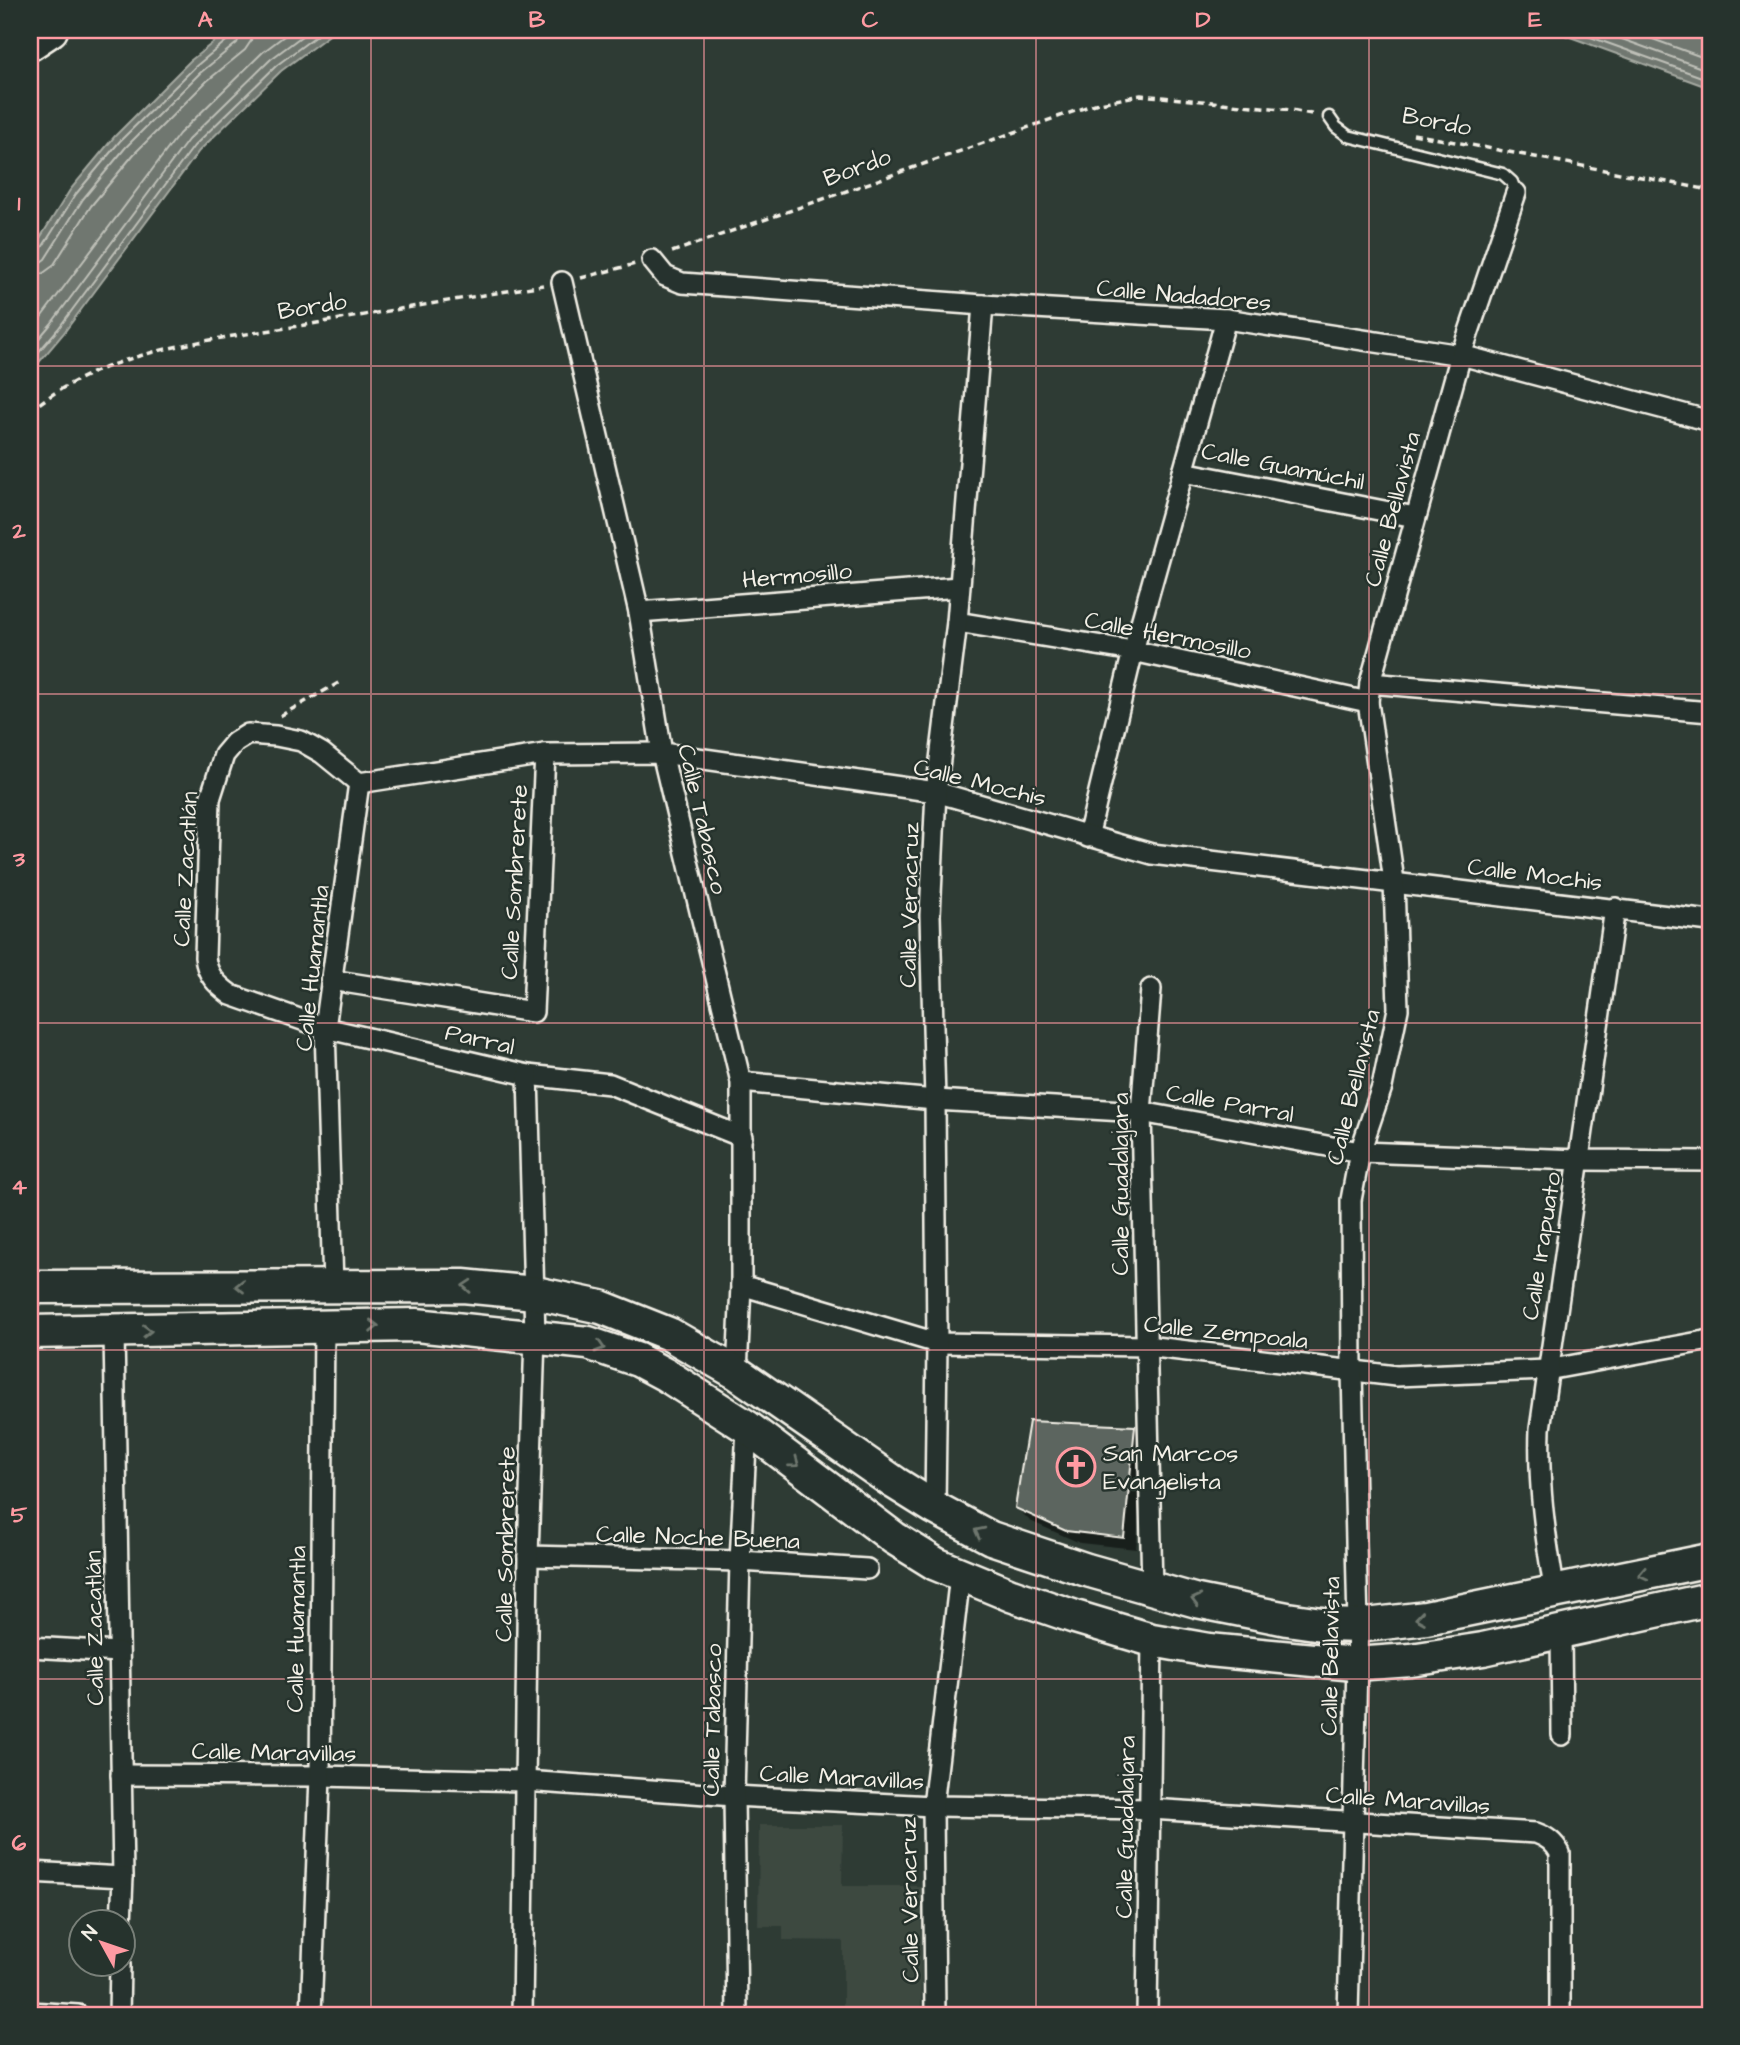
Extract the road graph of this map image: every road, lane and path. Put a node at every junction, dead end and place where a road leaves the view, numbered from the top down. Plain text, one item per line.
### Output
1 (51, 30) edge
2 (30, 44) edge
3 (1329, 117) joint
4 (1407, 133) dead end
5 (1710, 190) edge
6 (1516, 193) joint
7 (652, 260) junction
8 (562, 282) junction
9 (983, 305) junction
10 (1226, 319) junction
11 (1461, 355) junction
12 (30, 411) edge
13 (1710, 422) edge
14 (1183, 472) junction
15 (1415, 517) junction
16 (958, 587) junction
17 (639, 612) junction
18 (957, 622) junction
19 (1133, 652) junction
20 (340, 682) dead end
21 (1369, 692) junction
22 (1710, 712) edge
23 (248, 734) junction
24 (662, 752) junction
25 (545, 754) junction
26 (359, 783) junction
27 (936, 792) junction
28 (1088, 837) junction
29 (1394, 881) junction
30 (1615, 908) junction
31 (1710, 921) edge
32 (211, 978) joint
33 (331, 980) junction
34 (1151, 989) dead end
35 (325, 1028) junction
36 (528, 1075) junction
37 (741, 1082) junction
38 (935, 1100) junction
39 (1141, 1112) junction
40 (742, 1137) junction
41 (1360, 1152) junction
42 (1580, 1160) junction
43 (1710, 1161) edge
44 (333, 1285) junction
45 (741, 1286) junction
46 (30, 1287) edge
47 (535, 1293) junction
48 (324, 1327) junction
49 (30, 1332) edge
50 (114, 1332) junction
51 (536, 1336) junction
52 (1710, 1340) edge
53 (937, 1343) junction
54 (1146, 1346) junction
55 (1547, 1370) junction
56 (1352, 1371) junction
57 (737, 1373) junction
58 (747, 1427) junction
59 (935, 1508) junction
60 (528, 1556) junction
61 (1710, 1560) edge
62 (740, 1561) junction
63 (867, 1569) dead end
64 (960, 1575) junction
65 (1152, 1588) junction
66 (1555, 1592) junction
67 (1710, 1599) edge
68 (1358, 1626) junction
69 (1561, 1632) junction
70 (1153, 1640) junction
71 (30, 1647) edge
72 (119, 1652) junction
73 (1355, 1664) junction
74 (1562, 1735) dead end
75 (121, 1775) junction
76 (320, 1776) junction
77 (525, 1781) junction
78 (734, 1796) junction
79 (933, 1806) junction
80 (1150, 1809) junction
81 (1351, 1821) junction
82 (30, 1872) edge
83 (123, 1877) junction
84 (122, 1909) edge
85 (120, 1979) edge
86 (30, 2012) edge
87 (78, 2015) edge
88 (119, 2015) edge
89 (312, 2015) edge
90 (522, 2015) edge
91 (737, 2015) edge
92 (935, 2015) edge
93 (1147, 2015) edge
94 (1348, 2015) edge
95 (1560, 2015) edge

1 - 2 main road
3 - 6 lane
3 - 7 path, Bordo
4 - 5 path, Bordo
6 - 11 street, Calle Bellavista
7 - 8 path, Bordo
7 - 9 street, Calle Nadadores
8 - 12 path, Bordo
8 - 17 street, Calle Tabasco
9 - 10 street, Calle Nadadores
9 - 16 street, Calle Veracruz
10 - 11 street, Calle Nadadores
10 - 14 street
11 - 13 street, Calle Nadadores
11 - 15 street, Calle Bellavista
14 - 15 street, Calle Guamúchil
14 - 19 street
15 - 21 street, Calle Bellavista
16 - 17 street, Hermosillo
16 - 18 street, Calle Veracruz
17 - 24 street, Calle Tabasco
18 - 19 street, Calle Hermosillo
18 - 27 street, Calle Veracruz
19 - 21 street, Calle Hermosillo
19 - 28 street
20 - 23 path
21 - 22 street, Calle Hermosillo
21 - 29 street, Calle Bellavista
23 - 26 street
23 - 32 street, Calle Zacatlán
24 - 25 street, Calle Mochis
24 - 27 street, Calle Mochis
24 - 37 street, Calle Tabasco
25 - 26 street, Calle Mochis
25 - 33 street, Calle Sombrerete
26 - 33 street, Calle Huamantla
27 - 28 street, Calle Mochis
27 - 38 street, Calle Veracruz
28 - 29 street, Calle Mochis
29 - 30 street, Calle Mochis
29 - 41 street, Calle Bellavista
30 - 31 street, Calle Mochis
30 - 42 street, Calle Irapuato
32 - 35 street, Parral
33 - 35 street, Calle Huamantla
34 - 39 street, Calle Guadalajara
35 - 36 street, Parral
35 - 44 street, Calle Huamantla
36 - 40 street, Parral
36 - 47 street, Calle Sombrerete
37 - 38 street, Calle Parral
37 - 40 street, Calle Tabasco
38 - 39 street, Calle Parral
38 - 53 street, Calle Veracruz
39 - 41 street, Calle Parral
39 - 54 street, Calle Guadalajara
40 - 45 street, Calle Tabasco
41 - 42 street, Calle Parral
41 - 56 street, Calle Bellavista
42 - 43 street, Calle Parral
42 - 55 street, Calle Irapuato
44 -> 46 main road
47 -> 44 main road
45 - 53 street, Calle Zempoala
45 - 57 street, Calle Tabasco
47 - 51 street, Calle Sombrerete
47 - 57 main road
50 -> 48 main road
48 -> 51 main road
48 - 76 street, Calle Huamantla
49 - 50 main road
50 - 72 street, Calle Zacatlán
51 -> 58 main road
51 - 60 street, Calle Sombrerete
52 - 55 street, Calle Zempoala
53 - 54 street, Calle Zempoala
53 - 59 street, Calle Veracruz
54 - 56 street, Calle Zempoala
54 - 65 street, Calle Guadalajara
55 - 56 street, Calle Zempoala
55 - 66 street, Calle Irapuato
56 - 68 street, Calle Bellavista
57 - 59 main road
58 - 62 street, Calle Tabasco
58 -> 64 main road
65 -> 59 main road
60 - 62 street, Calle Noche Buena
60 - 77 street, Calle Sombrerete
61 -> 66 main road
62 - 63 street, Calle Noche Buena
62 - 78 street, Calle Tabasco
64 - 70 main road
64 - 79 street, Calle Veracruz
68 -> 65 main road
66 -> 68 main road
67 - 69 main road
68 - 73 street, Calle Bellavista
69 - 73 main road
69 - 74 street
70 - 73 main road
70 - 80 street, Calle Guadalajara
71 - 72 street
72 - 75 street, Calle Zacatlán
73 - 81 street, Calle Bellavista
75 - 76 street, Calle Maravillas
75 - 83 street, Calle Zacatlán
76 - 77 street, Calle Maravillas
76 - 89 street, Calle Huamantla
77 - 78 street, Calle Maravillas
77 - 90 street, Calle Sombrerete
78 - 79 street, Calle Maravillas
78 - 91 street, Calle Tabasco
79 - 80 street, Calle Maravillas
79 - 92 street, Calle Veracruz
80 - 81 street, Calle Maravillas
80 - 93 street, Calle Guadalajara
81 - 94 street, Calle Bellavista
81 - 95 street, Calle Maravillas
82 - 83 street
83 - 84 street, Calle Zacatlán
85 - 88 street
86 - 87 street

